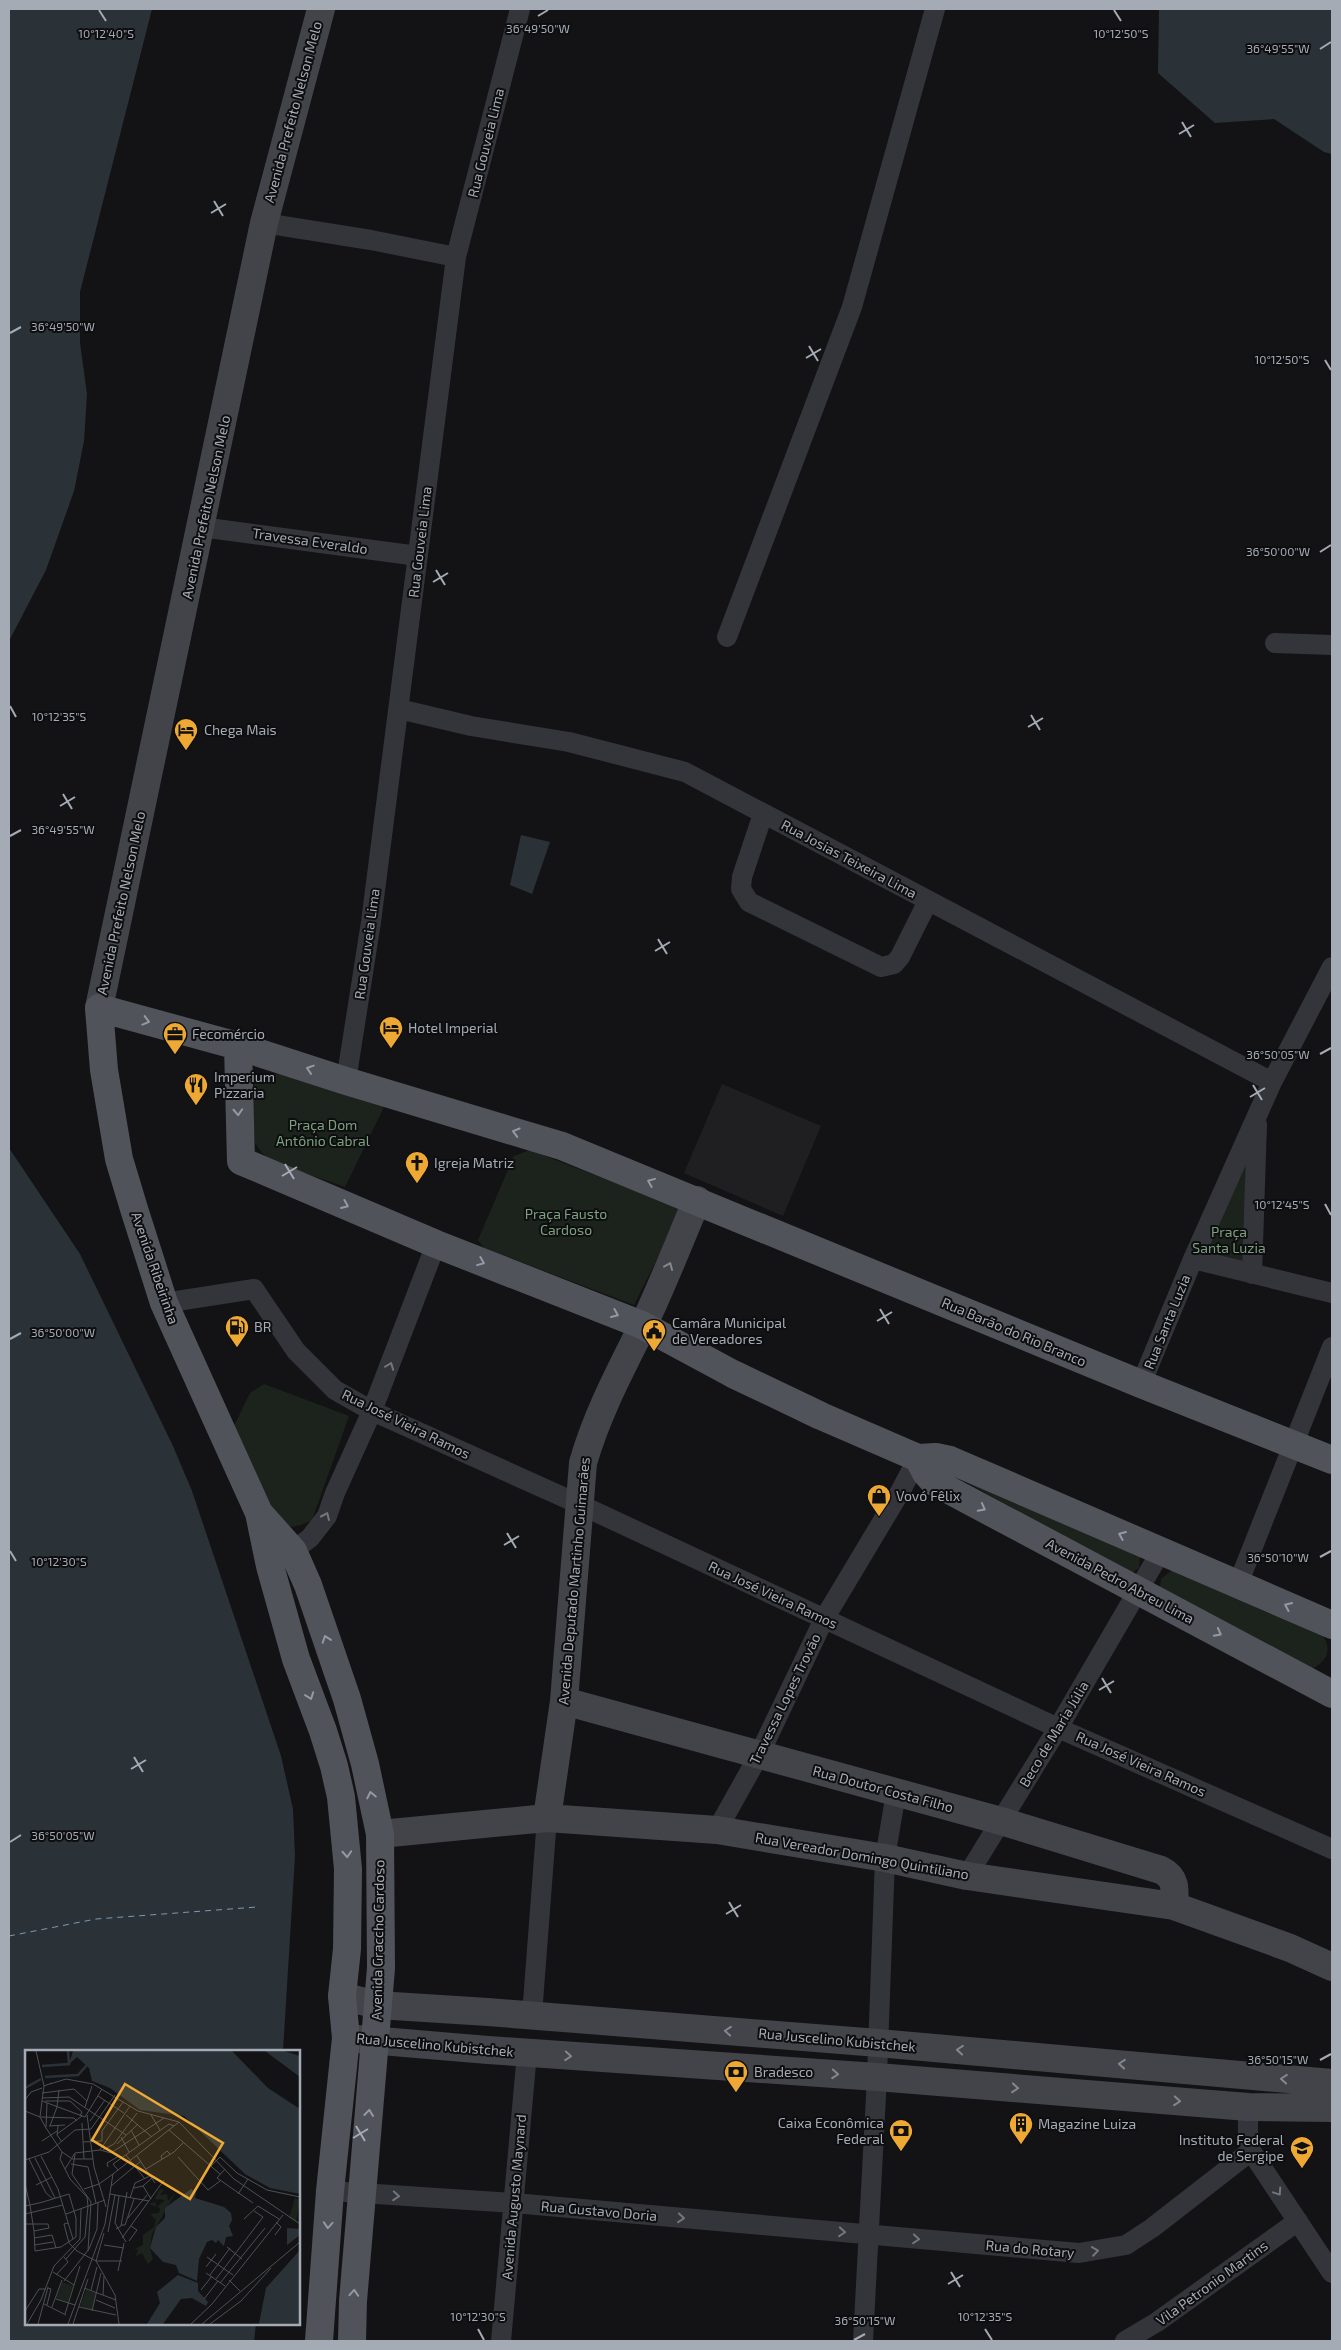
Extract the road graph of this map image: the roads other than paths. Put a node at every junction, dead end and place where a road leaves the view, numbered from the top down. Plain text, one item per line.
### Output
1 (321, 9) edge
2 (520, 9) edge
3 (935, 9) edge
4 (264, 224) junction
5 (456, 257) junction
6 (201, 526) junction
7 (418, 556) junction
8 (727, 637) dead end
9 (1275, 643) dead end
10 (1332, 645) edge
11 (399, 709) junction
12 (763, 814) junction
13 (928, 901) junction
14 (1332, 967) edge
15 (99, 1008) junction
16 (238, 1046) junction
17 (346, 1081) junction
18 (1272, 1082) junction
19 (1257, 1115) junction
20 (696, 1200) junction
21 (436, 1244) junction
22 (1193, 1259) junction
23 (1252, 1274) junction
24 (1332, 1293) edge
25 (164, 1303) junction
26 (642, 1325) junction
27 (1332, 1347) edge
28 (1141, 1384) junction
29 (372, 1411) junction
30 (1293, 1444) junction
31 (918, 1458) junction
32 (1332, 1460) edge
33 (581, 1505) junction
34 (259, 1513) junction
35 (293, 1551) junction
36 (1161, 1551) junction
37 (270, 1566) junction
38 (1238, 1584) junction
39 (1138, 1590) junction
40 (824, 1619) junction
41 (1332, 1625) edge
42 (1330, 1688) edge
43 (564, 1701) junction
44 (1058, 1728) junction
45 (759, 1755) junction
46 (896, 1793) junction
47 (547, 1818) junction
48 (1001, 1821) junction
49 (717, 1830) junction
50 (380, 1834) junction
51 (1332, 1849) edge
52 (885, 1858) junction
53 (967, 1876) junction
54 (1174, 1906) junction
55 (1332, 1966) edge
56 (342, 1996) junction
57 (377, 2005) junction
58 (488, 2012) junction
59 (532, 2015) junction
60 (346, 2038) junction
61 (376, 2040) junction
62 (878, 2043) junction
63 (488, 2050) junction
64 (527, 2053) junction
65 (877, 2077) junction
66 (1332, 2083) edge
67 (1248, 2107) junction
68 (1332, 2108) edge
69 (1251, 2151) junction
70 (330, 2191) junction
71 (361, 2194) junction
72 (514, 2203) junction
73 (1298, 2221) junction
74 (867, 2235) junction
75 (1332, 2273) edge
76 (319, 2341) edge
77 (352, 2341) edge
78 (502, 2341) edge
79 (863, 2341) edge
80 (1125, 2341) edge

1 - 4 street, Avenida Prefeito Nelson Melo
2 - 5 street, Rua Gouveia Lima
3 - 8 street
4 - 5 street
4 - 6 street, Avenida Prefeito Nelson Melo
5 - 7 street, Rua Gouveia Lima
6 - 7 street, Travessa Everaldo
6 - 15 street, Avenida Prefeito Nelson Melo
7 - 11 street, Rua Gouveia Lima
9 - 10 street
11 - 12 street, Rua Josias Teixeira Lima
11 - 17 street, Rua Gouveia Lima
12 - 13 street, Rua Josias Teixeira Lima
12 - 13 street
13 - 18 street, Rua Josias Teixeira Lima
14 - 18 street
15 -> 16 main road
15 - 25 main road, Avenida Ribeirinha
17 -> 16 main road
16 -> 21 main road
20 -> 17 main road
18 - 19 street
19 - 22 street
19 - 23 street
26 -> 20 street
20 - 28 main road, Rua Barão do Rio Branco
21 -> 26 main road
29 -> 21 street
22 - 23 street
22 - 28 street, Rua Santa Luzia
23 - 24 street
25 - 29 street, Rua José Vieira Ramos
25 - 34 main road, Avenida Ribeirinha
26 - 31 main road
26 - 33 street, Avenida Deputado Martinho Guimarães
27 - 30 street
28 - 30 main road, Rua Barão do Rio Branco
29 - 33 street, Rua José Vieira Ramos
35 -> 29 street
30 - 32 main road, Rua Barão do Rio Branco
30 - 38 street
36 -> 31 main road
31 -> 39 main road, Avenida Pedro Abreu Lima
31 - 40 street, Travessa Lopes Trovão
33 - 40 street, Rua José Vieira Ramos
33 - 43 street, Avenida Deputado Martinho Guimarães
34 - 35 main road, Avenida Ribeirinha
34 - 37 main road, Avenida Ribeirinha
35 - 37 street
50 -> 35 main road, Avenida Graccho Cardoso
36 - 38 main road
36 - 39 street, Beco de Maria Júlia
37 -> 56 main road
41 -> 38 main road
39 -> 42 main road, Avenida Pedro Abreu Lima
39 - 44 street, Beco de Maria Júlia
40 - 44 street, Rua José Vieira Ramos
40 - 45 street, Travessa Lopes Trovão
43 - 45 street, Rua Doutor Costa Filho
43 - 47 street, Avenida Deputado Martinho Guimarães
44 - 48 street, Beco de Maria Júlia
44 - 51 street, Rua José Vieira Ramos
45 - 46 street, Rua Doutor Costa Filho
45 - 49 street, Travessa Lopes Trovão
46 - 48 street, Rua Doutor Costa Filho
46 - 52 street
47 - 49 street, Rua Vereador Domingo Quintiliano
47 - 50 street, Rua Vereador Domingo Quintiliano
47 - 59 street
48 - 53 street, Beco de Maria Júlia
48 - 54 street, Rua Doutor Costa Filho
49 - 52 street, Rua Vereador Domingo Quintiliano
50 - 57 main road, Avenida Graccho Cardoso
52 - 53 street, Rua Vereador Domingo Quintiliano
52 - 62 street
53 - 54 street, Rua Vereador Domingo Quintiliano
54 - 55 street, Rua Vereador Domingo Quintiliano
56 - 57 street, Rua Juscelino Kubistchek
56 - 60 main road
57 - 58 street, Rua Juscelino Kubistchek
57 - 61 main road, Avenida Graccho Cardoso
58 - 59 street, Rua Juscelino Kubistchek
58 - 63 street
62 -> 59 street, Rua Juscelino Kubistchek
60 - 61 street, Rua Juscelino Kubistchek
60 - 70 main road
61 - 63 street, Rua Juscelino Kubistchek
71 -> 61 main road, Avenida Graccho Cardoso
62 - 65 street
66 -> 62 street, Rua Juscelino Kubistchek
63 - 64 street, Rua Juscelino Kubistchek
64 -> 65 street, Rua Juscelino Kubistchek
64 - 72 street, Avenida Augusto Maynard
65 -> 67 street, Rua Juscelino Kubistchek
65 - 74 street
67 - 68 street, Rua Juscelino Kubistchek
67 - 69 street
69 -> 73 street
74 -> 69 street, Rua do Rotary
70 - 71 street, Rua Gustavo Doria
70 -> 76 main road
71 -> 72 street, Rua Gustavo Doria
77 -> 71 main road, Avenida Graccho Cardoso
72 -> 74 street, Rua Gustavo Doria
72 - 78 street, Avenida Augusto Maynard
73 - 75 street
73 - 80 street, Vila Petronio Martins
74 - 79 street

